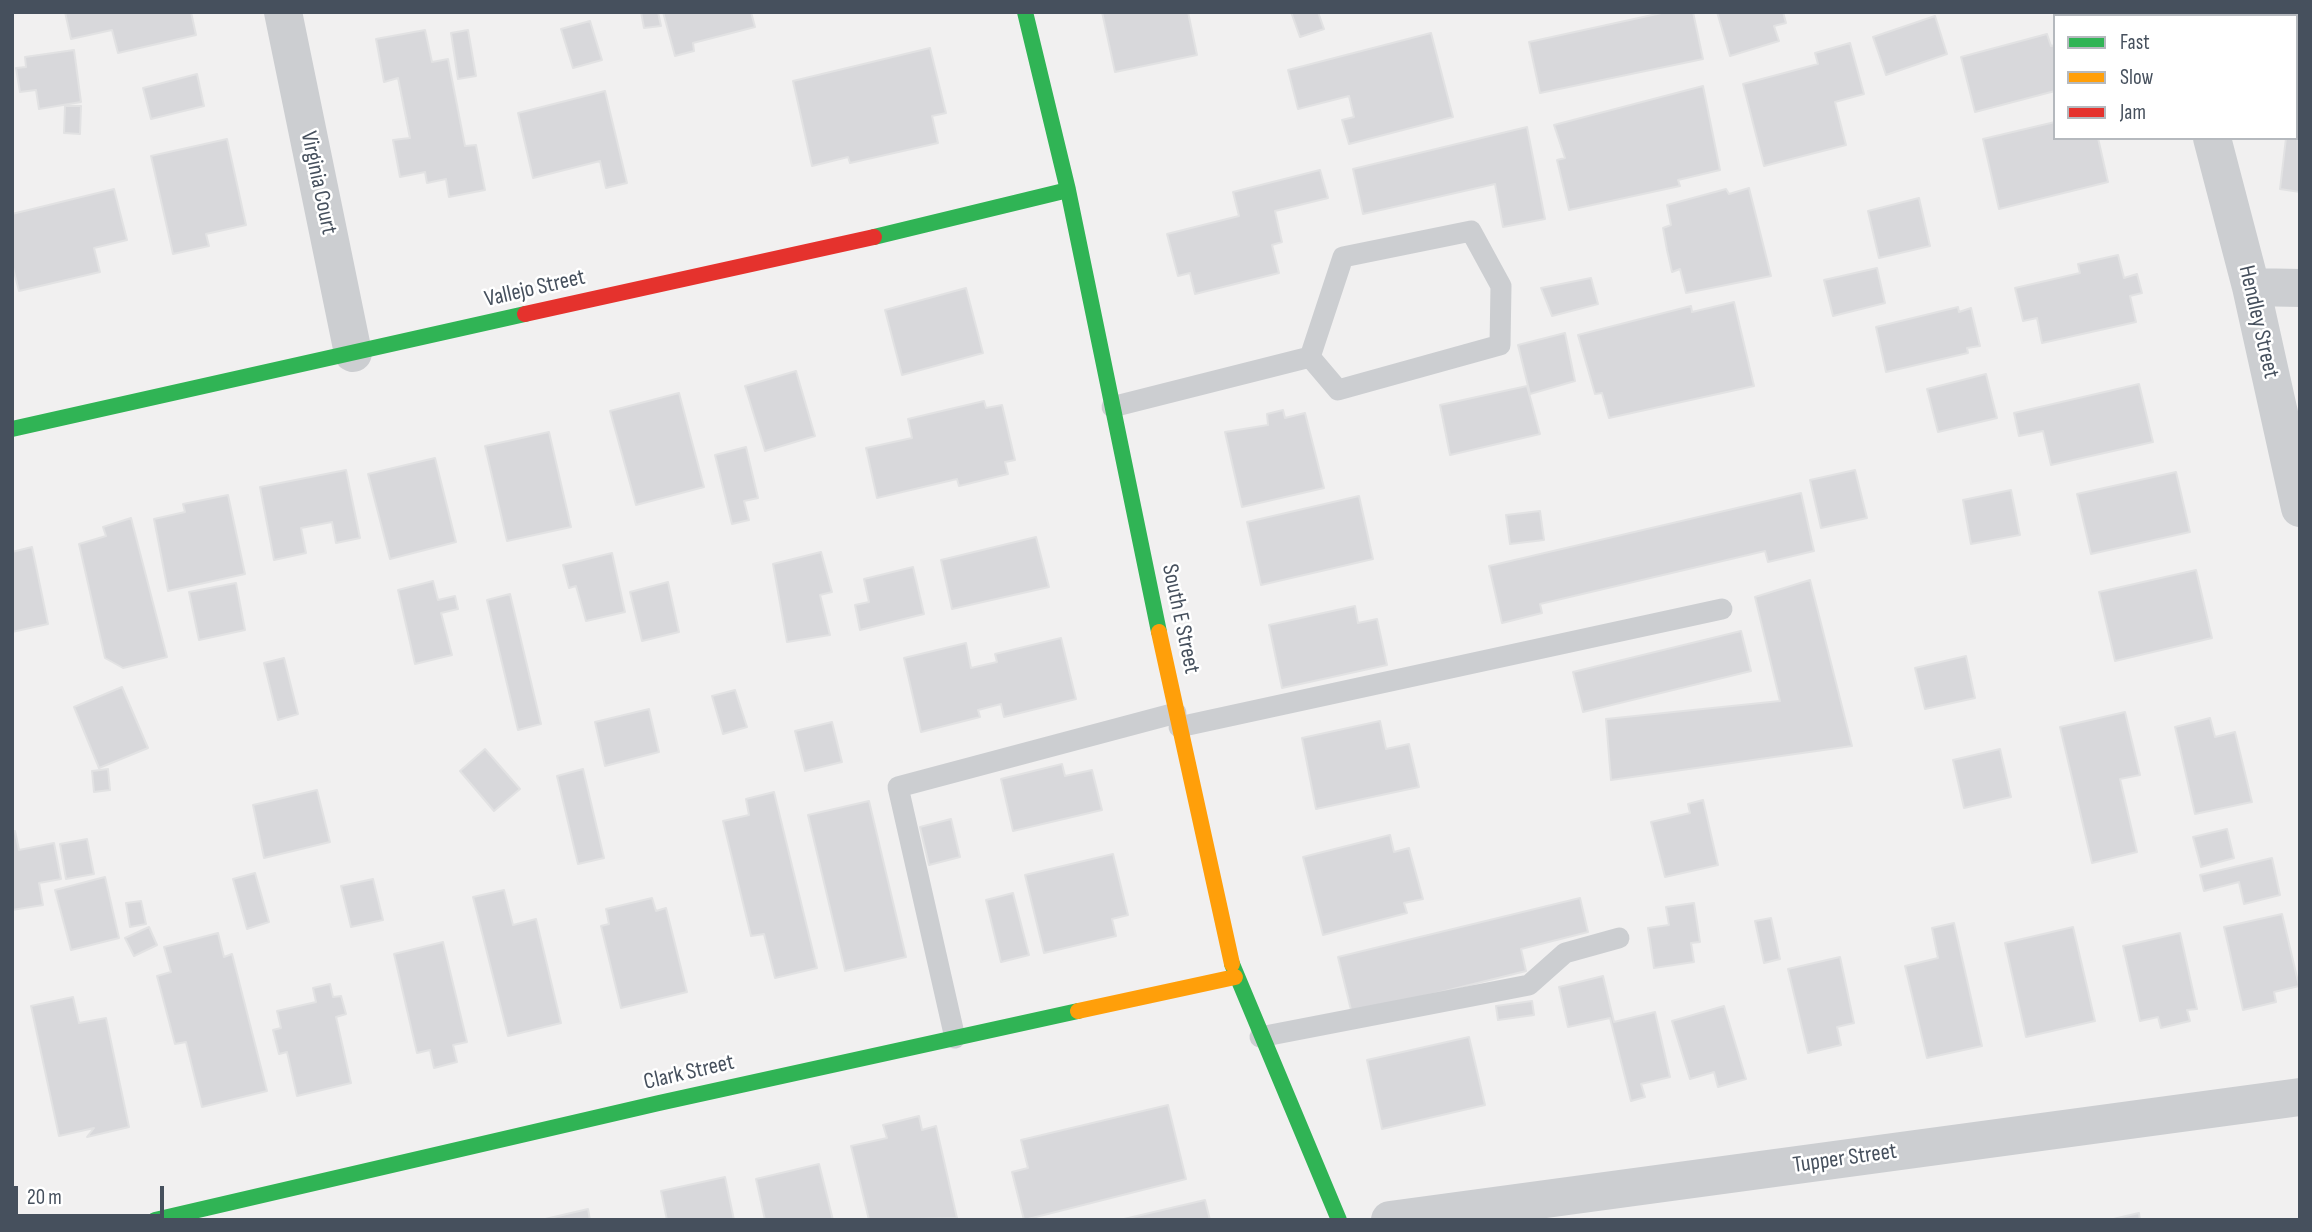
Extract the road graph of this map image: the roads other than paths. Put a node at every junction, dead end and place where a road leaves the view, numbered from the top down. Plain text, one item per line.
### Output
1 (283, 12) edge
2 (1025, 12) edge
3 (2213, 140) edge
4 (1068, 190) junction
5 (2251, 287) junction
6 (2300, 288) edge
7 (353, 353) junction
8 (1310, 357) junction
9 (1112, 407) junction
10 (12, 429) edge
11 (2300, 508) edge
12 (1722, 609) dead end
13 (1178, 720) junction
14 (1619, 938) dead end
15 (1235, 977) junction
16 (1261, 1037) junction
17 (955, 1038) junction
18 (2300, 1097) edge
19 (155, 1220) edge
20 (1339, 1220) edge
21 (1390, 1220) edge

1 - 7 street, Virginia Court
2 - 4 street, South E Street
3 - 5 street, Hendley Street
4 - 7 street, Vallejo Street
4 - 9 street, South E Street
5 - 6 street
5 - 11 street, Hendley Street
7 - 10 street, Vallejo Street
8 - 8 lane
8 - 9 lane
9 - 13 street, South E Street
12 - 13 lane
13 - 15 street, South E Street
13 - 17 lane
14 - 16 lane
15 - 16 street, South E Street
15 - 17 street, Clark Street
16 - 20 street, South E Street
17 - 19 street, Clark Street
18 - 21 street, Tupper Street

